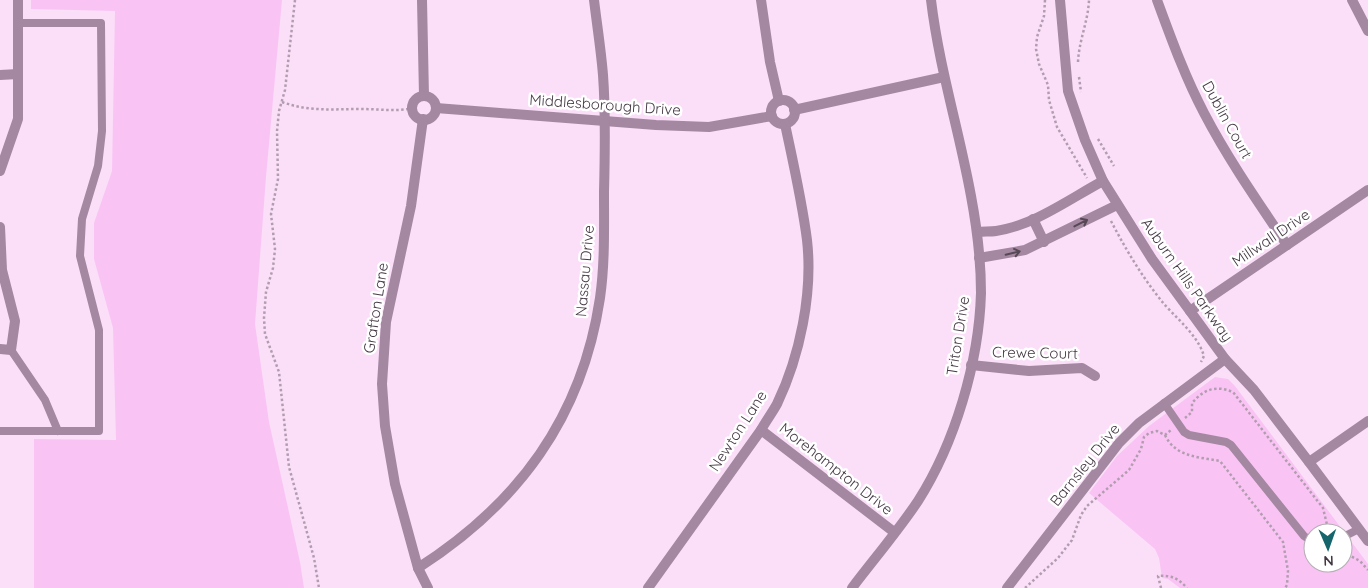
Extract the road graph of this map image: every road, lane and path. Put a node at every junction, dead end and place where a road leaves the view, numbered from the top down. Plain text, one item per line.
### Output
1 (18, 0) edge
2 (295, 0) edge
3 (422, 0) edge
4 (594, 0) edge
5 (761, 0) edge
6 (931, 0) edge
7 (1045, 0) edge
8 (1060, 0) edge
9 (1089, 0) edge
10 (1157, 0) edge
11 (1352, 0) edge
12 (18, 23) junction
13 (1368, 32) edge
14 (1078, 64) dead end
15 (1079, 73) dead end
16 (18, 74) junction
17 (0, 75) edge
18 (944, 77) junction
19 (424, 96) junction
20 (1082, 98) dead end
21 (779, 101) junction
22 (282, 102) junction
23 (412, 108) junction
24 (436, 108) junction
25 (794, 110) junction
26 (772, 116) junction
27 (423, 119) junction
28 (605, 122) junction
29 (785, 124) junction
30 (1096, 135) dead end
31 (1114, 166) dead end
32 (0, 171) edge
33 (1088, 181) dead end
34 (1103, 181) junction
35 (1368, 190) edge
36 (1117, 205) junction
37 (1034, 219) junction
38 (1111, 221) dead end
39 (0, 227) edge
40 (977, 232) junction
41 (1044, 242) junction
42 (1287, 245) junction
43 (979, 258) junction
44 (1190, 311) junction
45 (0, 349) edge
46 (11, 350) junction
47 (1225, 359) junction
48 (1200, 364) dead end
49 (971, 365) junction
50 (1095, 376) dead end
51 (1164, 403) junction
52 (1368, 421) edge
53 (1178, 424) junction
54 (760, 430) junction
55 (0, 431) edge
56 (58, 431) junction
57 (1165, 435) junction
58 (1309, 462) junction
59 (1327, 523) edge
60 (1359, 529) junction
61 (894, 532) junction
62 (1353, 532) edge
63 (1303, 535) edge
64 (1368, 541) edge
65 (1353, 557) edge
66 (418, 568) junction
67 (1368, 570) edge
68 (319, 588) edge
69 (428, 588) edge
70 (648, 588) edge
71 (852, 588) edge
72 (1007, 588) edge
73 (1025, 588) edge
74 (1161, 588) edge
75 (1187, 588) edge
76 (1285, 588) edge

1 - 12 street
2 - 22 path
3 - 19 street
4 - 28 street, Nassau Drive
5 - 21 street
6 - 18 street, Triton Drive
7 - 33 path
8 - 34 street, Auburn Hills Parkway
9 - 14 path
10 - 42 street, Dublin Court
11 - 13 street
12 - 16 street
12 - 56 lane
15 - 20 path
16 - 17 street
16 - 32 street
18 - 25 street
18 - 40 street, Triton Drive
19 - 23 street
19 - 24 street
21 - 25 street
21 - 26 street
22 - 23 path
22 - 68 path
23 - 27 street
24 - 27 street
24 - 28 street, Middlesborough Drive
25 - 29 street
26 - 28 street, Middlesborough Drive
26 - 29 street
27 - 66 street, Grafton Lane
28 - 66 street, Nassau Drive
29 - 54 street, Newton Lane
30 - 31 path
34 - 36 street, Auburn Hills Parkway
34 - 37 street
35 - 42 street, Millwall Drive
41 -> 36 street
36 - 44 street, Auburn Hills Parkway
37 - 40 street
37 - 41 street
38 - 48 path
39 - 46 street
40 - 43 street, Triton Drive
43 -> 41 street
42 - 44 street, Millwall Drive
43 - 49 street, Triton Drive
44 - 47 street, Auburn Hills Parkway
45 - 46 street
46 - 56 lane
47 - 51 street, Barnsley Drive
47 - 58 street, Auburn Hills Parkway
49 - 50 street, Crewe Court
49 - 61 street, Triton Drive
51 - 53 lane
51 - 72 street, Barnsley Drive
52 - 58 street
53 - 57 path
53 - 59 path
53 - 63 lane
54 - 61 street, Morehampton Drive
54 - 70 street, Newton Lane
55 - 56 lane
57 - 73 path
57 - 76 path
58 - 60 street, Auburn Hills Parkway
60 - 62 lane
60 - 64 street, Auburn Hills Parkway
61 - 71 street, Triton Drive
65 - 67 path
66 - 69 street, Grafton Lane
74 - 75 path

